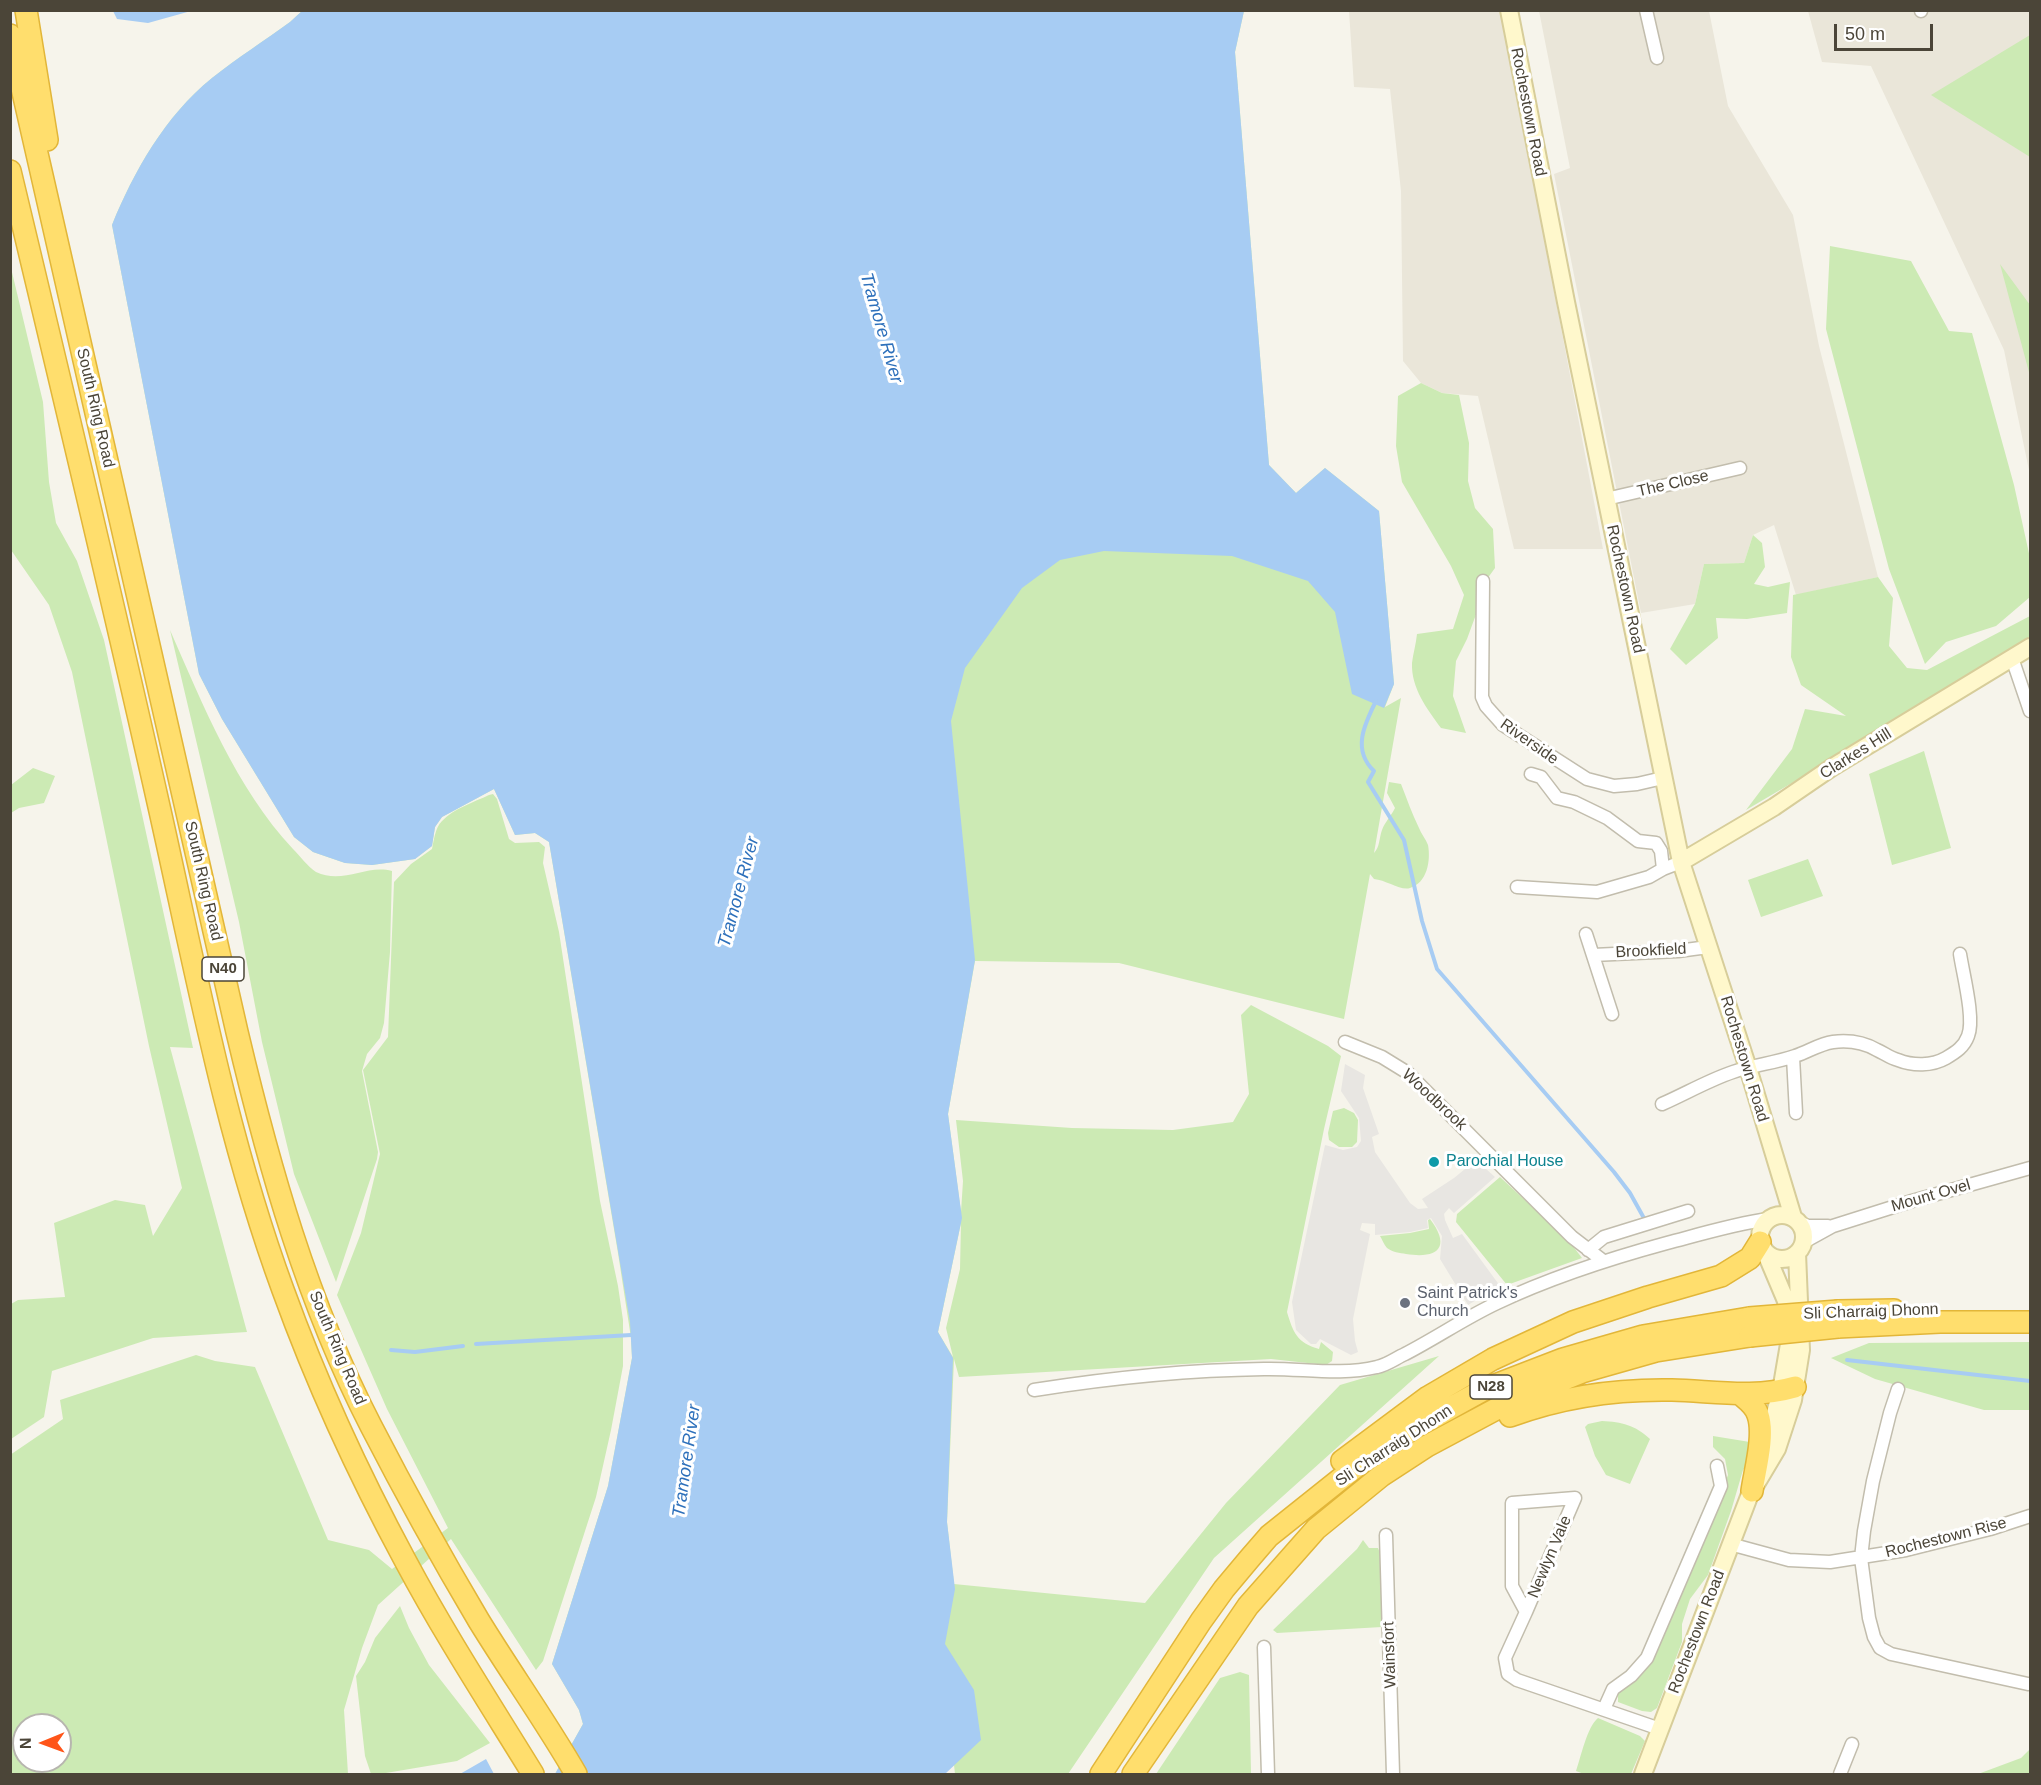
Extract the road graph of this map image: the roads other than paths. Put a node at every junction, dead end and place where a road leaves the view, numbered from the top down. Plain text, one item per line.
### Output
1 (16, 10) edge
2 (26, 10) edge
3 (1509, 10) edge
4 (1646, 10) edge
5 (10, 35) edge
6 (1657, 58) dead end
7 (32, 130) junction
8 (10, 171) edge
9 (80, 346) junction
10 (1740, 468) dead end
11 (1606, 499) junction
12 (1483, 581) dead end
13 (2031, 647) edge
14 (2012, 658) junction
15 (2031, 711) edge
16 (1531, 774) dead end
17 (1663, 778) junction
18 (1681, 862) junction
19 (1663, 869) junction
20 (1517, 887) dead end
21 (1586, 934) dead end
22 (1708, 947) junction
23 (1960, 954) dead end
24 (1593, 955) junction
25 (1612, 1014) dead end
26 (1345, 1042) dead end
27 (1793, 1057) junction
28 (1748, 1068) junction
29 (1662, 1104) dead end
30 (1796, 1113) dead end
31 (1774, 1158) junction
32 (2031, 1168) edge
33 (1688, 1211) dead end
34 (1769, 1218) junction
35 (1796, 1220) junction
36 (1732, 1225) junction
37 (1833, 1226) junction
38 (1761, 1243) junction
39 (1800, 1247) junction
40 (1588, 1250) junction
41 (1602, 1260) junction
42 (2031, 1310) edge
43 (1838, 1319) junction
44 (2031, 1322) edge
45 (1749, 1327) junction
46 (1788, 1389) junction
47 (1898, 1389) dead end
48 (1034, 1390) dead end
49 (1740, 1394) junction
50 (1427, 1446) junction
51 (1717, 1466) dead end
52 (1752, 1491) junction
53 (2031, 1516) edge
54 (1386, 1535) dead end
55 (1269, 1536) junction
56 (1730, 1544) junction
57 (1861, 1557) junction
58 (1526, 1612) junction
59 (1264, 1647) dead end
60 (2028, 1684) dead end
61 (1604, 1709) junction
62 (1660, 1730) junction
63 (1852, 1744) dead end
64 (533, 1774) edge
65 (576, 1774) edge
66 (1101, 1774) edge
67 (1133, 1774) edge
68 (1268, 1774) edge
69 (1394, 1774) edge
70 (1643, 1774) edge
71 (1840, 1774) edge

1 - 7 highway
2 - 9 highway
3 - 11 main road, Rochestown Road
4 - 6 street
5 - 7 highway, South Ring Road / N40
7 - 9 highway, South Ring Road / N40
8 - 64 highway, South Ring Road / N40
9 - 65 highway, South Ring Road / N40
10 - 11 street, The Close
11 - 17 main road, Rochestown Road
12 - 17 street, Riverside
13 - 14 main road, Clarkes Hill
14 - 15 street
14 - 18 main road, Clarkes Hill
16 - 19 street
17 - 18 main road, Rochestown Road
18 - 19 street
18 - 22 main road, Rochestown Road
19 - 20 street
21 - 24 street, Brookfield
22 - 24 street, Brookfield
22 - 28 main road, Rochestown Road
23 - 27 street
24 - 25 street, Brookfield
26 - 40 street, Woodbrook
27 - 28 street
27 - 30 street
28 - 29 street
28 - 31 main road, Rochestown Road
31 - 34 main road, Rochestown Road
31 - 35 main road, Rochestown Road
32 - 37 street, Mount Ovel
33 - 40 street
34 - 35 main road
34 - 36 street
34 - 38 main road
35 - 37 street, Mount Ovel
35 - 39 main road
36 - 38 street
36 - 41 street
37 - 39 street, Mount Ovel
38 - 39 main road
38 - 46 main road, Rochestown Road
38 - 55 highway
39 - 46 main road, Rochestown Road
40 - 41 street, Woodbrook
41 - 48 street
42 - 43 highway, Sli Charraig Dhonn / N28
43 - 44 highway, Sli Charraig Dhonn / N28
43 - 45 highway, Sli Charraig Dhonn / N28, bridge
45 - 50 highway, Sli Charraig Dhonn / N28
45 - 55 highway, Sli Charraig Dhonn / N28
46 - 49 highway
46 - 52 main road, Rochestown Road
47 - 57 street, Rochestown Rise
49 - 50 highway
49 - 52 highway
50 - 67 highway, Sli Charraig Dhonn / N28
51 - 61 street
52 - 56 main road, Rochestown Road
53 - 57 street, Rochestown Rise
54 - 69 street, Wainsfort
55 - 66 highway, Sli Charraig Dhonn / N28
56 - 57 street, Rochestown Rise
56 - 62 main road, Rochestown Road
57 - 60 street, Rochestown Rise
58 - 58 street, Newlyn Vale
58 - 61 street, Newlyn Vale
59 - 68 street
61 - 62 street, Newlyn Vale
62 - 70 main road, Rochestown Road
63 - 71 street

